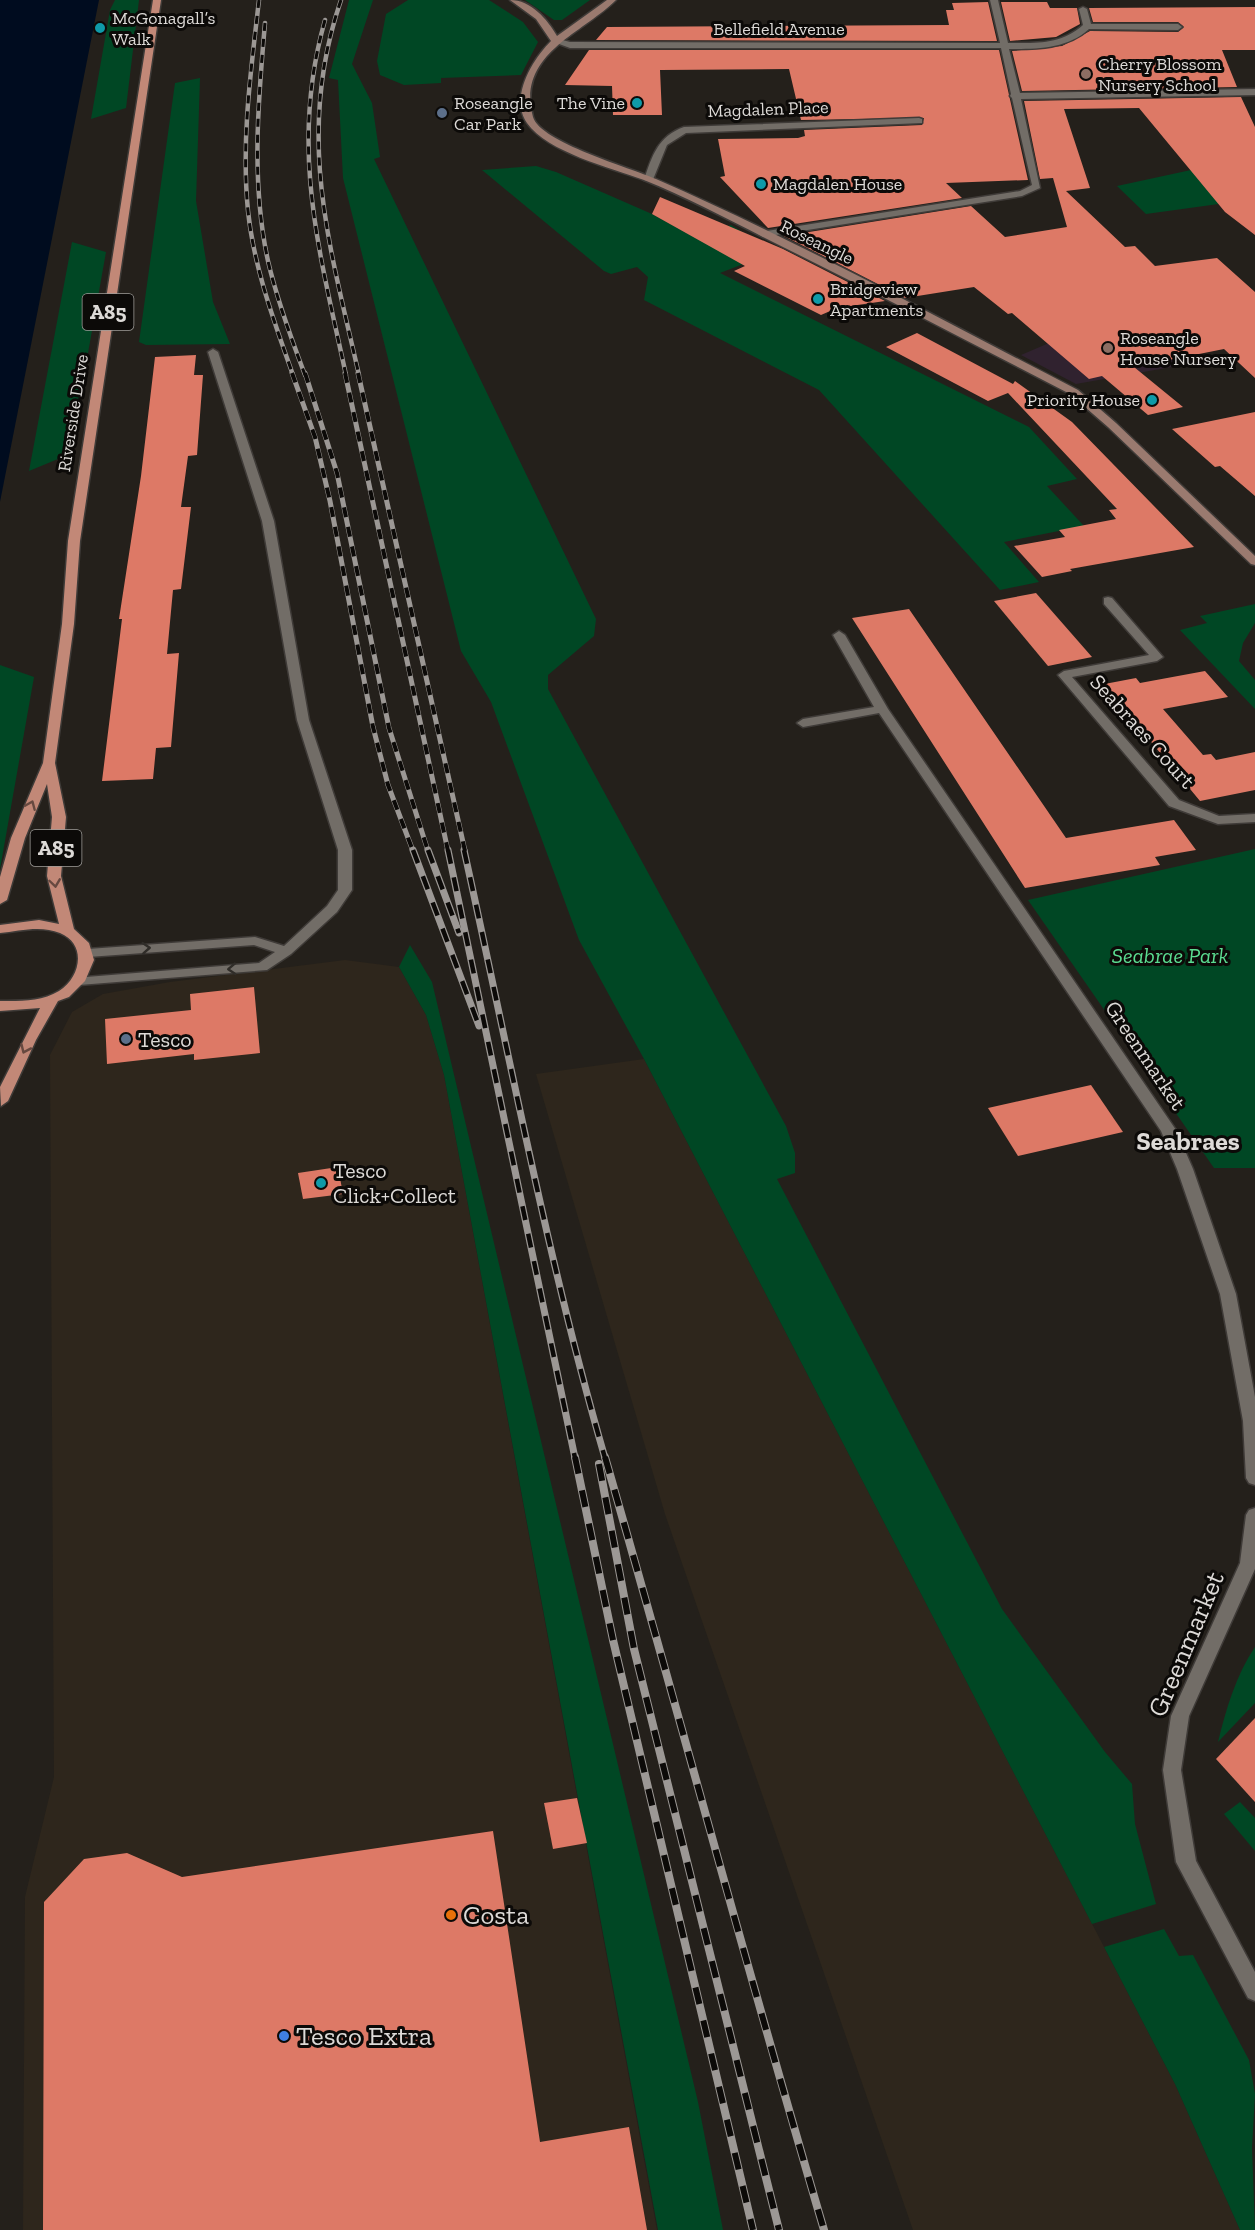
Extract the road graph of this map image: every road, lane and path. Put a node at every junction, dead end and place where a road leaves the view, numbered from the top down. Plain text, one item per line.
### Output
1 (157, 0) edge
2 (514, 0) edge
3 (612, 0) edge
4 (994, 3) edge
5 (1083, 9) dead end
6 (1087, 26) junction
7 (1178, 27) dead end
8 (555, 41) junction
9 (1004, 47) junction
10 (1255, 92) edge
11 (1014, 96) junction
12 (919, 121) dead end
13 (649, 180) junction
14 (763, 234) junction
15 (213, 352) dead end
16 (1255, 562) edge
17 (1108, 601) dead end
18 (839, 635) dead end
19 (882, 709) junction
20 (803, 723) dead end
21 (49, 763) junction
22 (1255, 818) edge
23 (0, 900) edge
24 (0, 929) edge
25 (68, 932) junction
26 (286, 951) junction
27 (88, 953) junction
28 (79, 981) junction
29 (52, 999) junction
30 (0, 1006) edge
31 (0, 1099) edge
32 (1255, 1478) edge
33 (1255, 1515) edge
34 (1252, 1563) edge
35 (1255, 1992) edge

1 - 21 main road, Riverside Drive / A85
2 - 8 street
3 - 8 street, Roseangle
4 - 9 street
5 - 6 street
6 - 7 street
6 - 9 street, Bellefield Avenue
8 - 9 street, Bellefield Avenue
8 - 13 street, Roseangle
9 - 11 street
10 - 11 street
11 - 14 street
12 - 13 street, Magdalen Place
13 - 14 street, Roseangle
14 - 16 street, Roseangle
15 - 26 street
17 - 22 street, Seabraes Court
18 - 19 street, Greenmarket
19 - 20 street
19 - 32 street, Greenmarket
23 -> 21 main road, Riverside Drive / A85
21 -> 25 main road, Riverside Drive / A85
24 - 25 main road
25 - 27 main road, Riverside Drive / A85
27 -> 26 street
26 -> 28 street
27 - 28 main road
28 - 29 main road
29 - 30 main road
29 -> 31 main road
33 - 34 street, Greenmarket
34 - 35 street, Greenmarket

